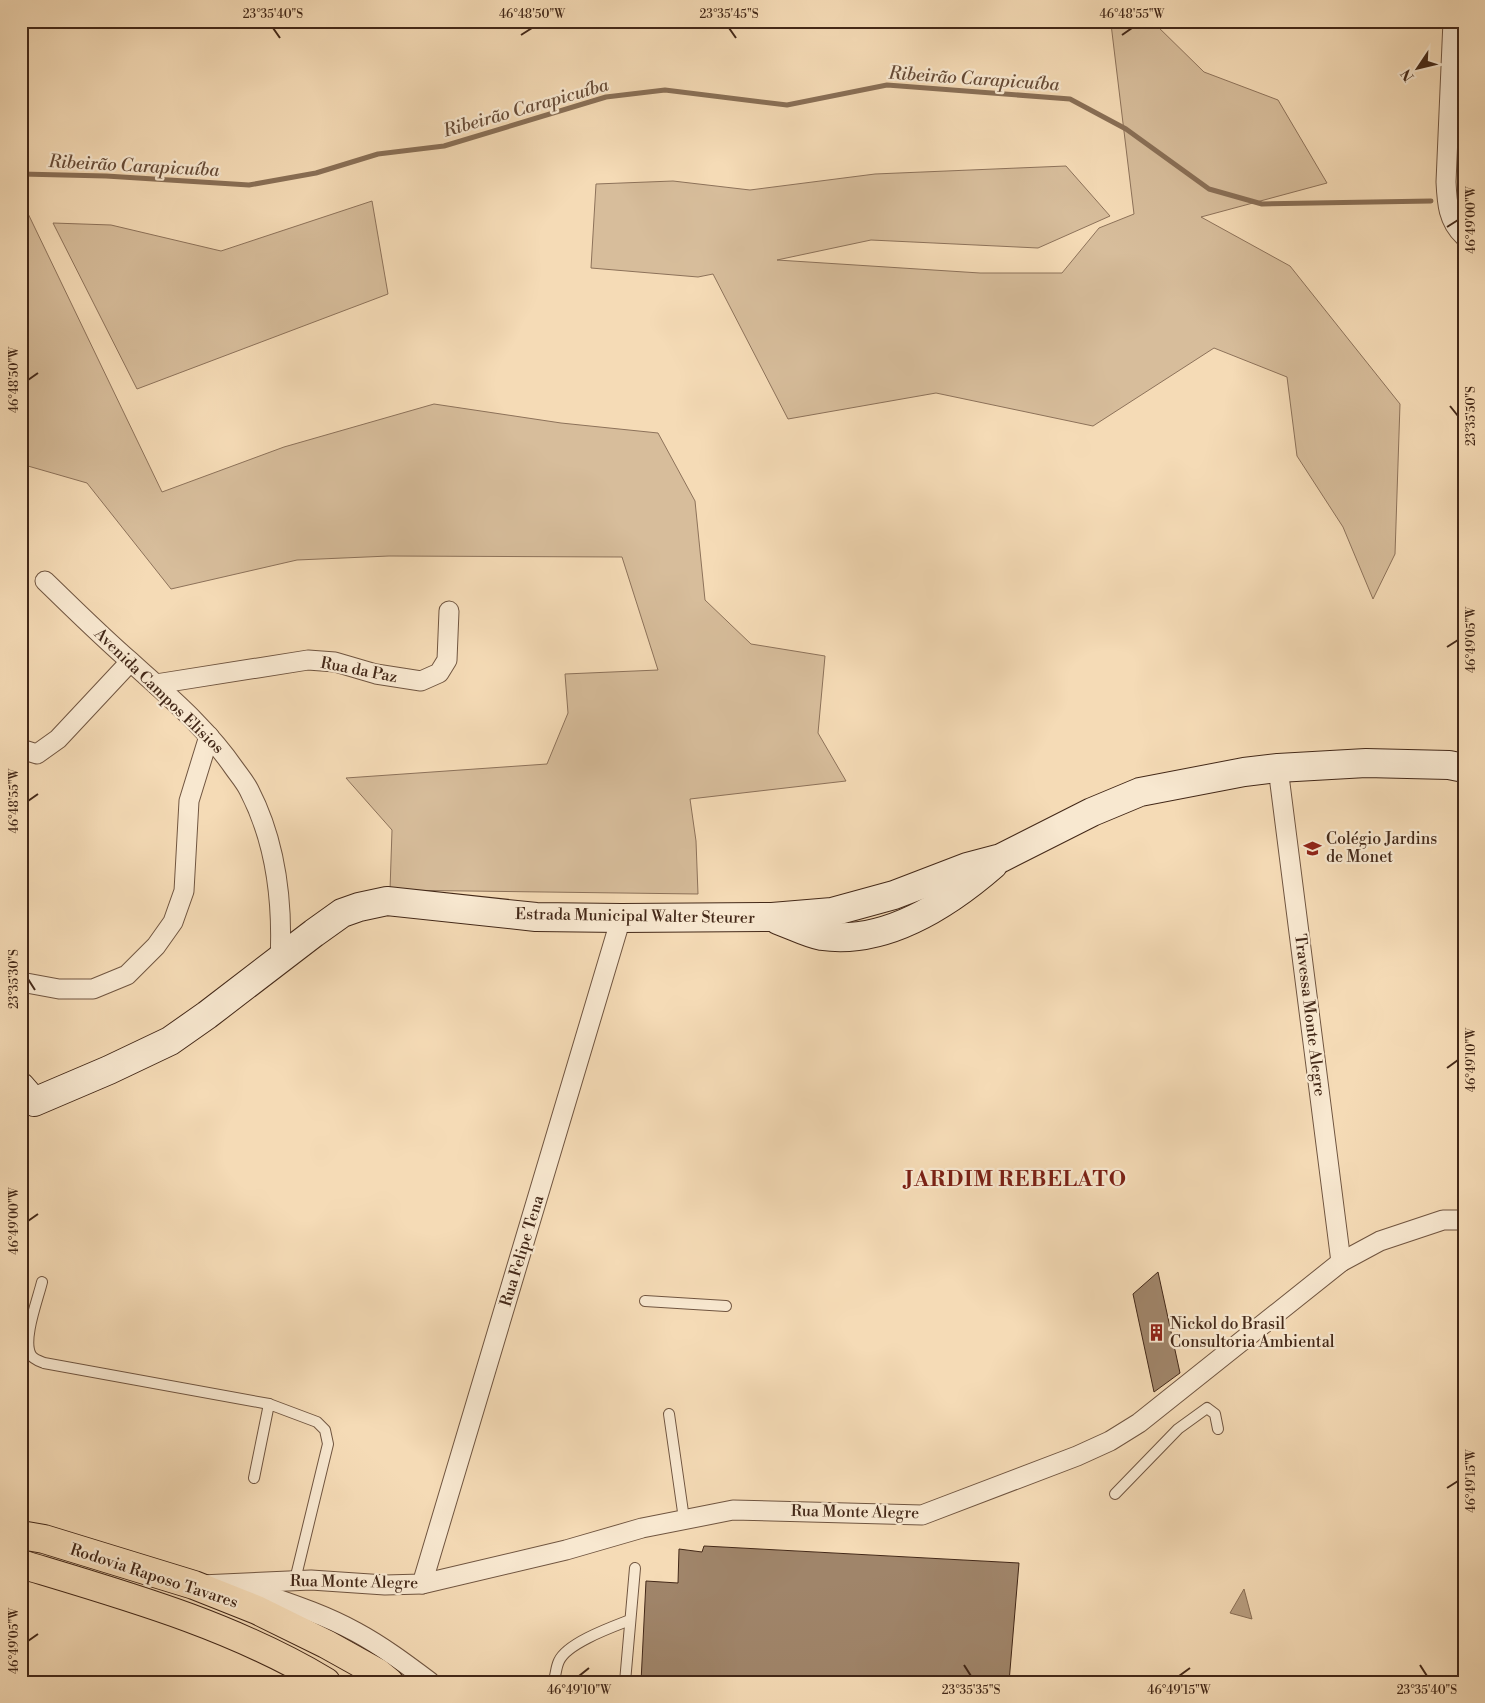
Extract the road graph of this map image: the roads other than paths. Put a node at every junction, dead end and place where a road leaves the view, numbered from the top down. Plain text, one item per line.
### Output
1 (1453, 21) edge
2 (1464, 236) edge
3 (44, 581) dead end
4 (449, 612) dead end
5 (130, 662) junction
6 (156, 684) junction
7 (209, 736) junction
8 (21, 750) edge
9 (1278, 768) junction
10 (1464, 768) edge
11 (621, 918) junction
12 (280, 960) junction
13 (21, 982) edge
14 (25, 1099) edge
15 (1464, 1220) edge
16 (1341, 1262) junction
17 (42, 1282) dead end
18 (645, 1301) dead end
19 (726, 1306) dead end
20 (269, 1404) junction
21 (668, 1414) dead end
22 (1218, 1429) dead end
23 (254, 1478) dead end
24 (1114, 1494) dead end
25 (684, 1519) junction
26 (21, 1535) edge
27 (21, 1564) edge
28 (635, 1568) dead end
29 (303, 1580) junction
30 (21, 1582) edge
31 (232, 1583) junction
32 (422, 1584) junction
33 (194, 1585) junction
34 (99, 1588) junction
35 (320, 1615) junction
36 (630, 1620) junction
37 (307, 1675) edge
38 (554, 1681) edge
39 (326, 1682) edge
40 (389, 1682) edge
41 (430, 1682) edge
42 (574, 1682) edge
43 (586, 1682) edge
44 (625, 1682) edge

1 - 2 street
3 - 5 street, Avenida Campos Elisios
4 - 6 street, Rua da Paz
5 - 6 street, Avenida Campos Elisios
5 - 8 street
6 - 7 street, Avenida Campos Elisios
7 - 12 street, Avenida Campos Elisios
7 - 13 street
9 - 10 street, Estrada Municipal Walter Steurer
9 - 11 street, Estrada Municipal Walter Steurer
9 - 16 street, Travessa Monte Alegre
11 - 12 street, Estrada Municipal Walter Steurer
11 - 32 street, Rua Felipe Tena
12 - 14 street, Estrada Municipal Walter Steurer
15 - 16 street, Rua Monte Alegre
16 - 25 street, Rua Monte Alegre
17 - 20 lane
18 - 19 lane
20 - 23 lane
20 - 29 lane
21 - 25 lane
22 - 24 lane
25 - 32 street, Rua Monte Alegre
26 - 33 highway, Rodovia Raposo Tavares
27 - 34 highway, Rodovia Raposo Tavares
28 - 36 lane
29 - 31 street, Rua Monte Alegre
29 - 32 street, Rua Monte Alegre
29 - 35 street
30 - 34 highway
31 - 33 street, Rua Monte Alegre
31 - 35 street
33 - 40 highway, Rodovia Raposo Tavares
34 - 37 highway, Rodovia Raposo Tavares
35 - 41 street
36 - 38 lane
36 - 44 lane
37 - 39 highway, Rodovia Raposo Tavares
42 - 43 lane

